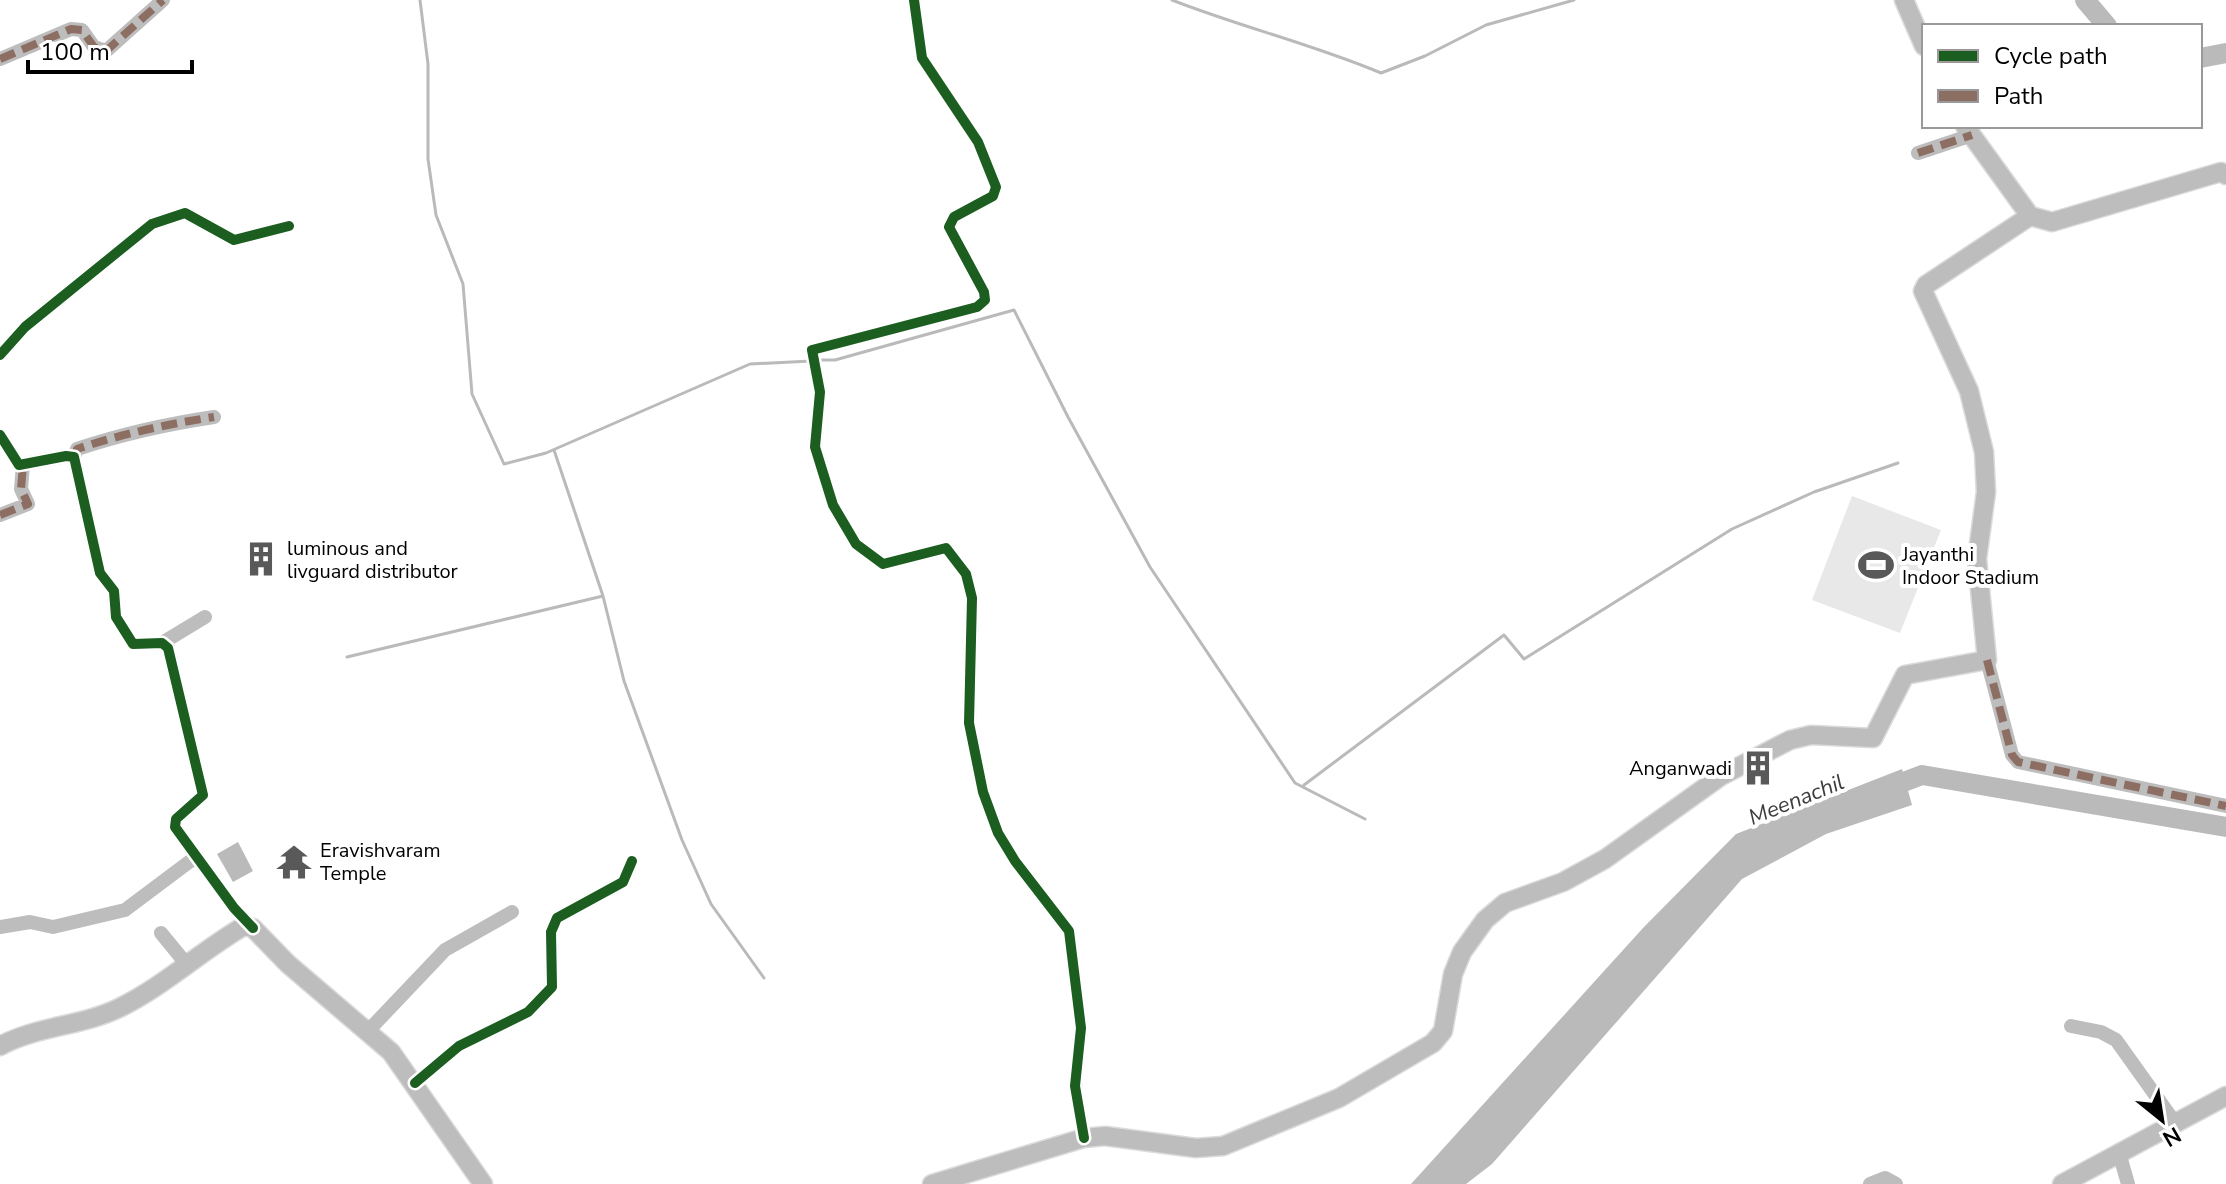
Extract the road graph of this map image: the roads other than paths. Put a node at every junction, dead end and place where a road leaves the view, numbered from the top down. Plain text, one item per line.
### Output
1 (163, 0) edge
2 (914, 0) edge
3 (1904, 0) edge
4 (1922, 41) edge
5 (0, 59) edge
6 (1968, 131) edge
7 (1918, 153) dead end
8 (2226, 175) edge
9 (2030, 216) junction
10 (289, 226) dead end
11 (0, 355) edge
12 (214, 417) dead end
13 (0, 435) edge
14 (74, 457) junction
15 (23, 465) junction
16 (0, 515) edge
17 (205, 617) dead end
18 (162, 643) junction
19 (1987, 660) junction
20 (2226, 806) edge
21 (197, 856) junction
22 (632, 861) dead end
23 (512, 912) dead end
24 (0, 927) edge
25 (253, 928) junction
26 (161, 933) dead end
27 (188, 966) junction
28 (2071, 1026) dead end
29 (368, 1031) junction
30 (0, 1046) edge
31 (415, 1083) junction
32 (2226, 1096) edge
33 (2176, 1124) junction
34 (1084, 1138) junction
35 (2120, 1156) junction
36 (483, 1184) edge
37 (932, 1184) edge
38 (1870, 1184) edge
39 (1896, 1184) edge
40 (2062, 1184) edge
41 (2128, 1184) edge

1 - 5 street
2 - 34 street
3 - 4 main road
6 - 7 street
6 - 9 main road
8 - 9 main road
9 - 19 main road
10 - 11 street
12 - 14 street
13 - 15 street
14 - 15 street
14 - 18 street
15 - 16 street
17 - 18 street
18 - 21 street
19 - 20 street
19 - 34 main road
21 - 24 street
21 - 25 street
22 - 31 street
23 - 29 street
25 - 27 main road
25 - 29 main road
26 - 27 street
27 - 30 main road
28 - 33 street
29 - 31 main road
31 - 36 main road
32 - 33 main road
33 - 35 main road
34 - 37 main road
35 - 40 main road
35 - 41 street
38 - 39 street

